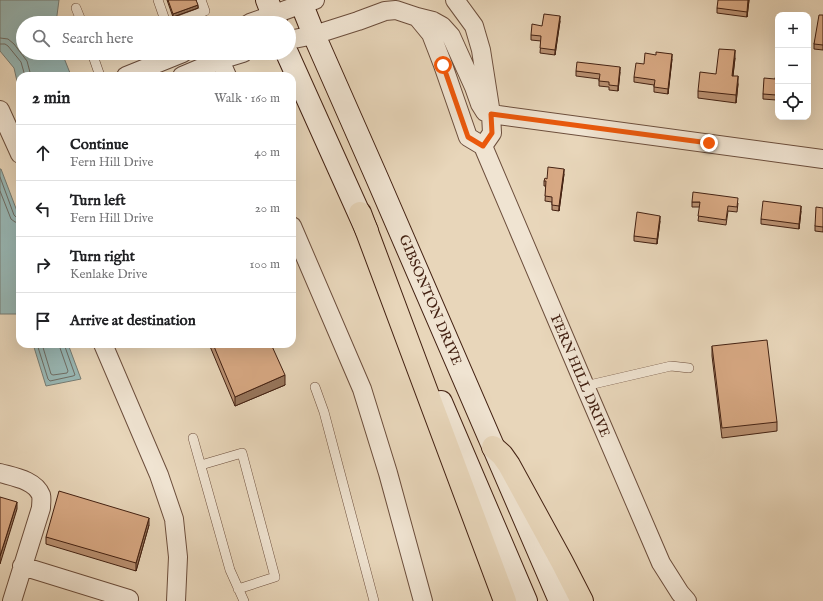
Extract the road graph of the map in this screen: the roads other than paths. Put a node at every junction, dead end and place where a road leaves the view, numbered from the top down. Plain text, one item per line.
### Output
1 (158, 0) edge
2 (201, 0) edge
3 (455, 0) edge
4 (306, 1) edge
5 (76, 8) dead end
6 (272, 12) edge
7 (79, 16) edge
8 (164, 16) edge
9 (192, 16) edge
10 (417, 17) junction
11 (314, 35) junction
12 (296, 39) edge
13 (94, 60) edge
14 (164, 60) edge
15 (234, 60) edge
16 (290, 60) edge
17 (224, 68) edge
18 (99, 72) edge
19 (136, 72) edge
20 (203, 72) edge
21 (296, 72) edge
22 (296, 73) edge
23 (0, 110) edge
24 (491, 114) junction
25 (16, 132) edge
26 (483, 146) junction
27 (823, 159) edge
28 (360, 213) junction
29 (296, 235) edge
30 (104, 348) edge
31 (690, 368) dead end
32 (584, 386) junction
33 (315, 387) dead end
34 (193, 438) dead end
35 (493, 447) junction
36 (201, 465) junction
37 (0, 474) edge
38 (22, 566) junction
39 (238, 589) junction
40 (129, 599) dead end
41 (12, 601) edge
42 (176, 601) edge
43 (244, 601) edge
44 (374, 601) edge
45 (423, 601) edge
46 (505, 601) edge
47 (526, 601) edge
48 (560, 601) edge
49 (582, 601) edge
50 (687, 601) edge

1 - 8 lane
2 - 9 lane
3 - 24 street
4 - 6 street
4 - 11 main road, GIBSONTON DRIVE
5 - 7 lane
10 - 11 street
10 - 24 street
10 - 26 street
11 - 12 street
11 - 35 main road, GIBSONTON DRIVE
13 - 18 lane
14 - 19 street
15 - 17 street
16 - 21 main road
17 - 20 street
22 - 28 main road
23 - 25 street
24 - 26 street
24 - 27 street
26 - 32 street, FERN HILL DRIVE
28 - 46 highway
28 - 47 main road
29 - 45 street
30 - 42 street
31 - 32 lane
32 - 50 street, FERN HILL DRIVE
33 - 44 lane
34 - 36 lane
35 - 48 main road, GIBSONTON DRIVE
35 - 49 highway
36 - 39 lane
36 - 39 lane
37 - 38 street
38 - 40 street
38 - 41 street
39 - 43 lane

